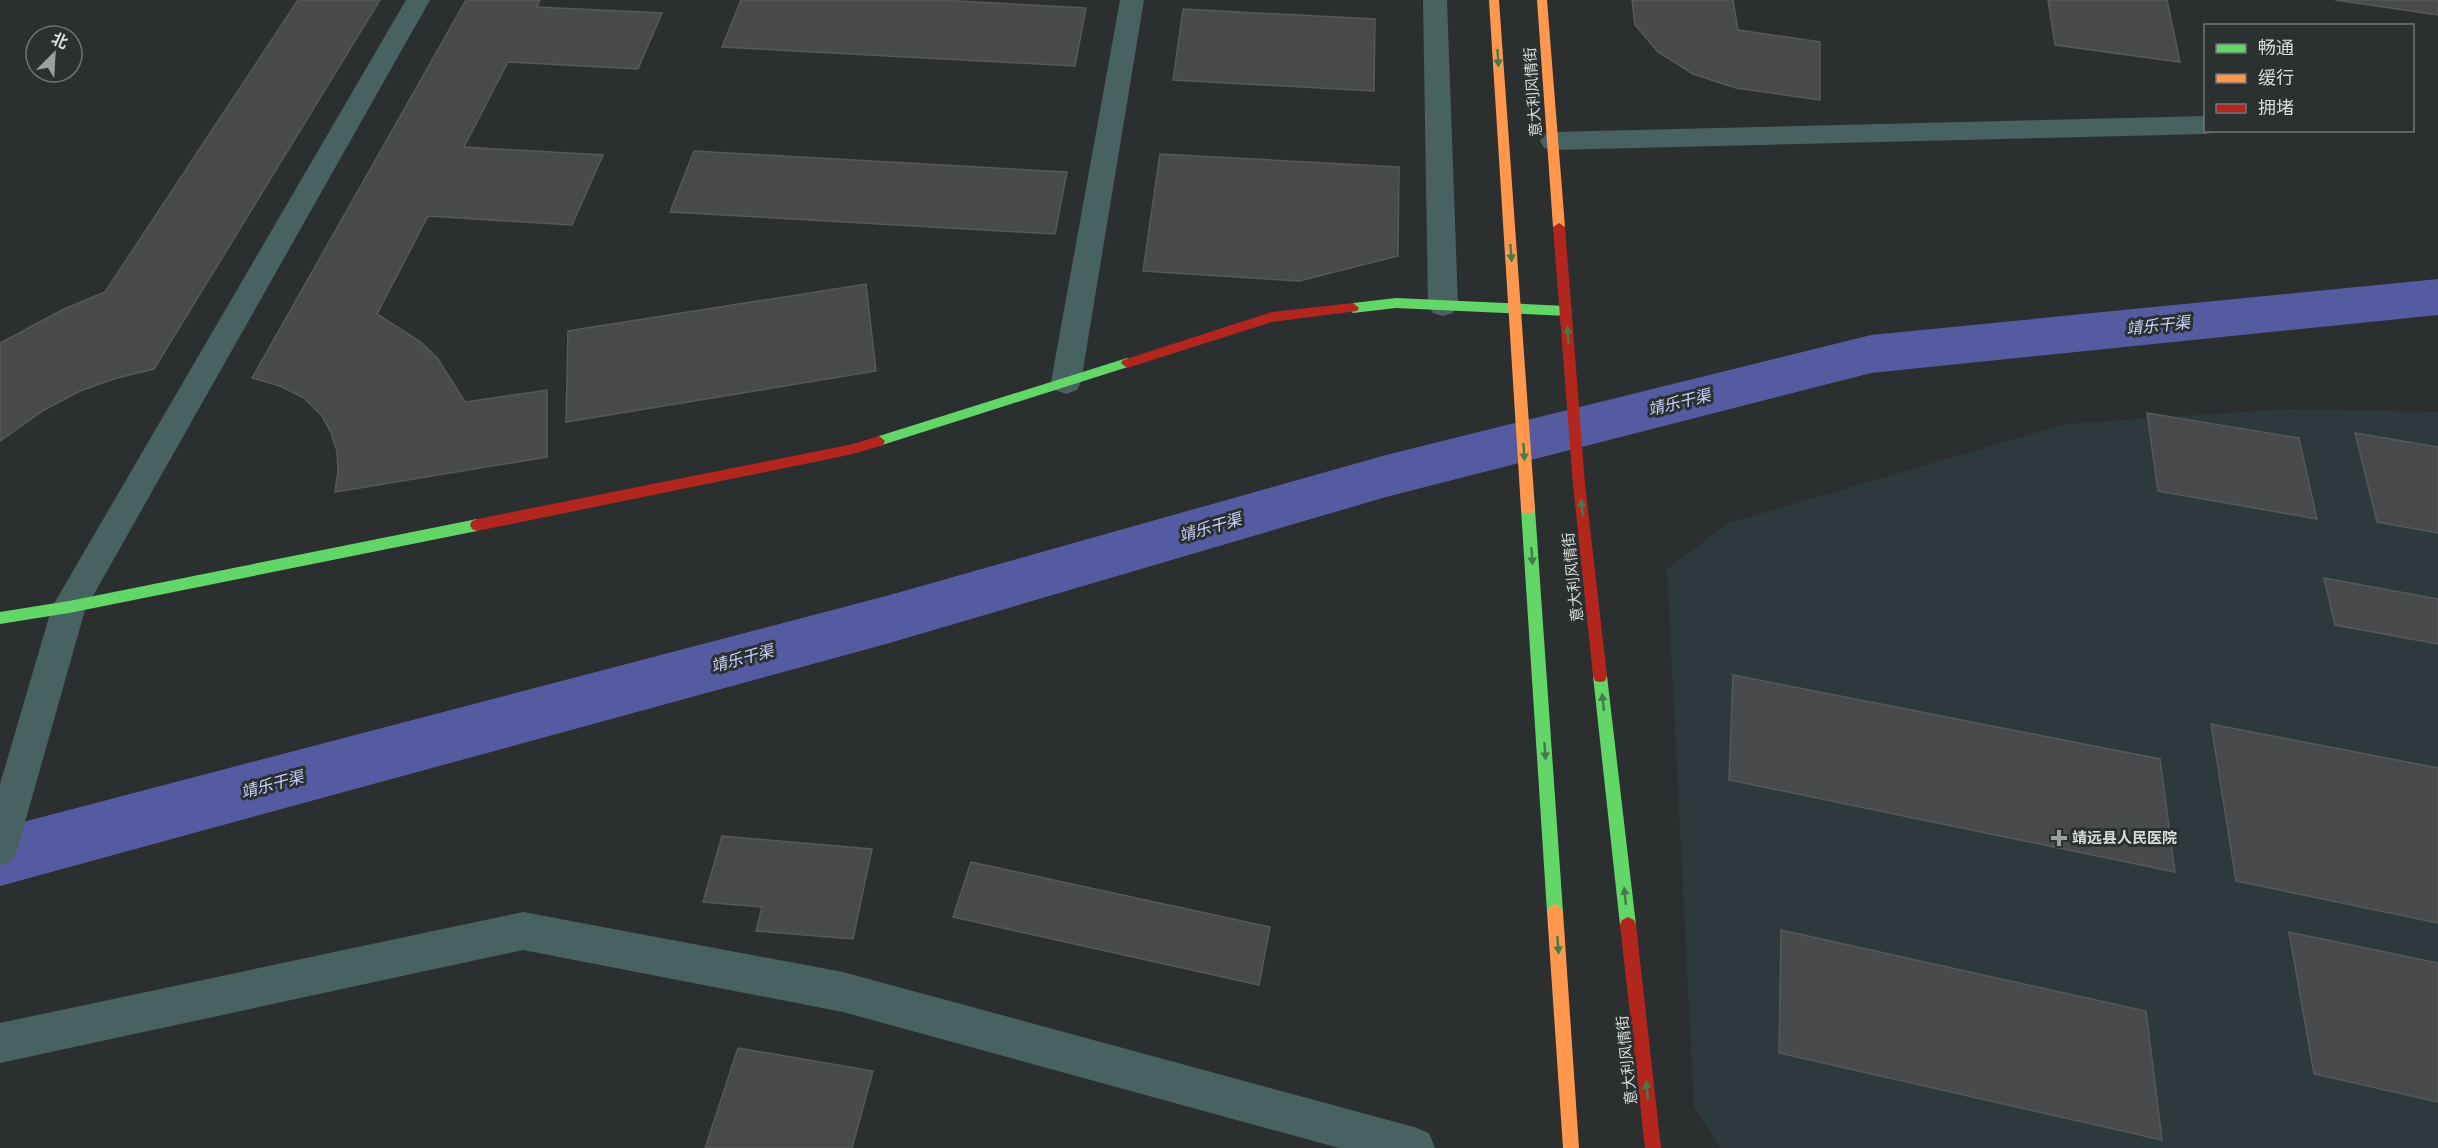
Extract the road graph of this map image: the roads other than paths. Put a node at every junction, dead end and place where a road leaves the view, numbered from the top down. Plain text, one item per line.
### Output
1 (418, 0) edge
2 (1132, 0) edge
3 (1435, 0) edge
4 (1494, 0) edge
5 (1542, 0) edge
6 (2204, 126) edge
7 (1553, 141) junction
8 (1443, 305) junction
9 (1515, 308) junction
10 (1566, 311) junction
11 (1066, 382) junction
12 (69, 607) junction
13 (0, 618) edge
14 (0, 847) edge
15 (0, 1043) edge
16 (1414, 1148) edge
17 (1571, 1148) edge
18 (1653, 1148) edge

1 - 12 street
2 - 11 street
3 - 8 street
4 -> 9 street
5 - 7 street, 意大利风情街
6 - 7 street
7 - 10 street, 意大利风情街
8 - 9 street
8 - 11 street
9 - 10 street
9 -> 17 street
18 -> 10 street, 意大利风情街
11 - 12 street
12 - 13 street
12 - 14 street
15 - 16 street

